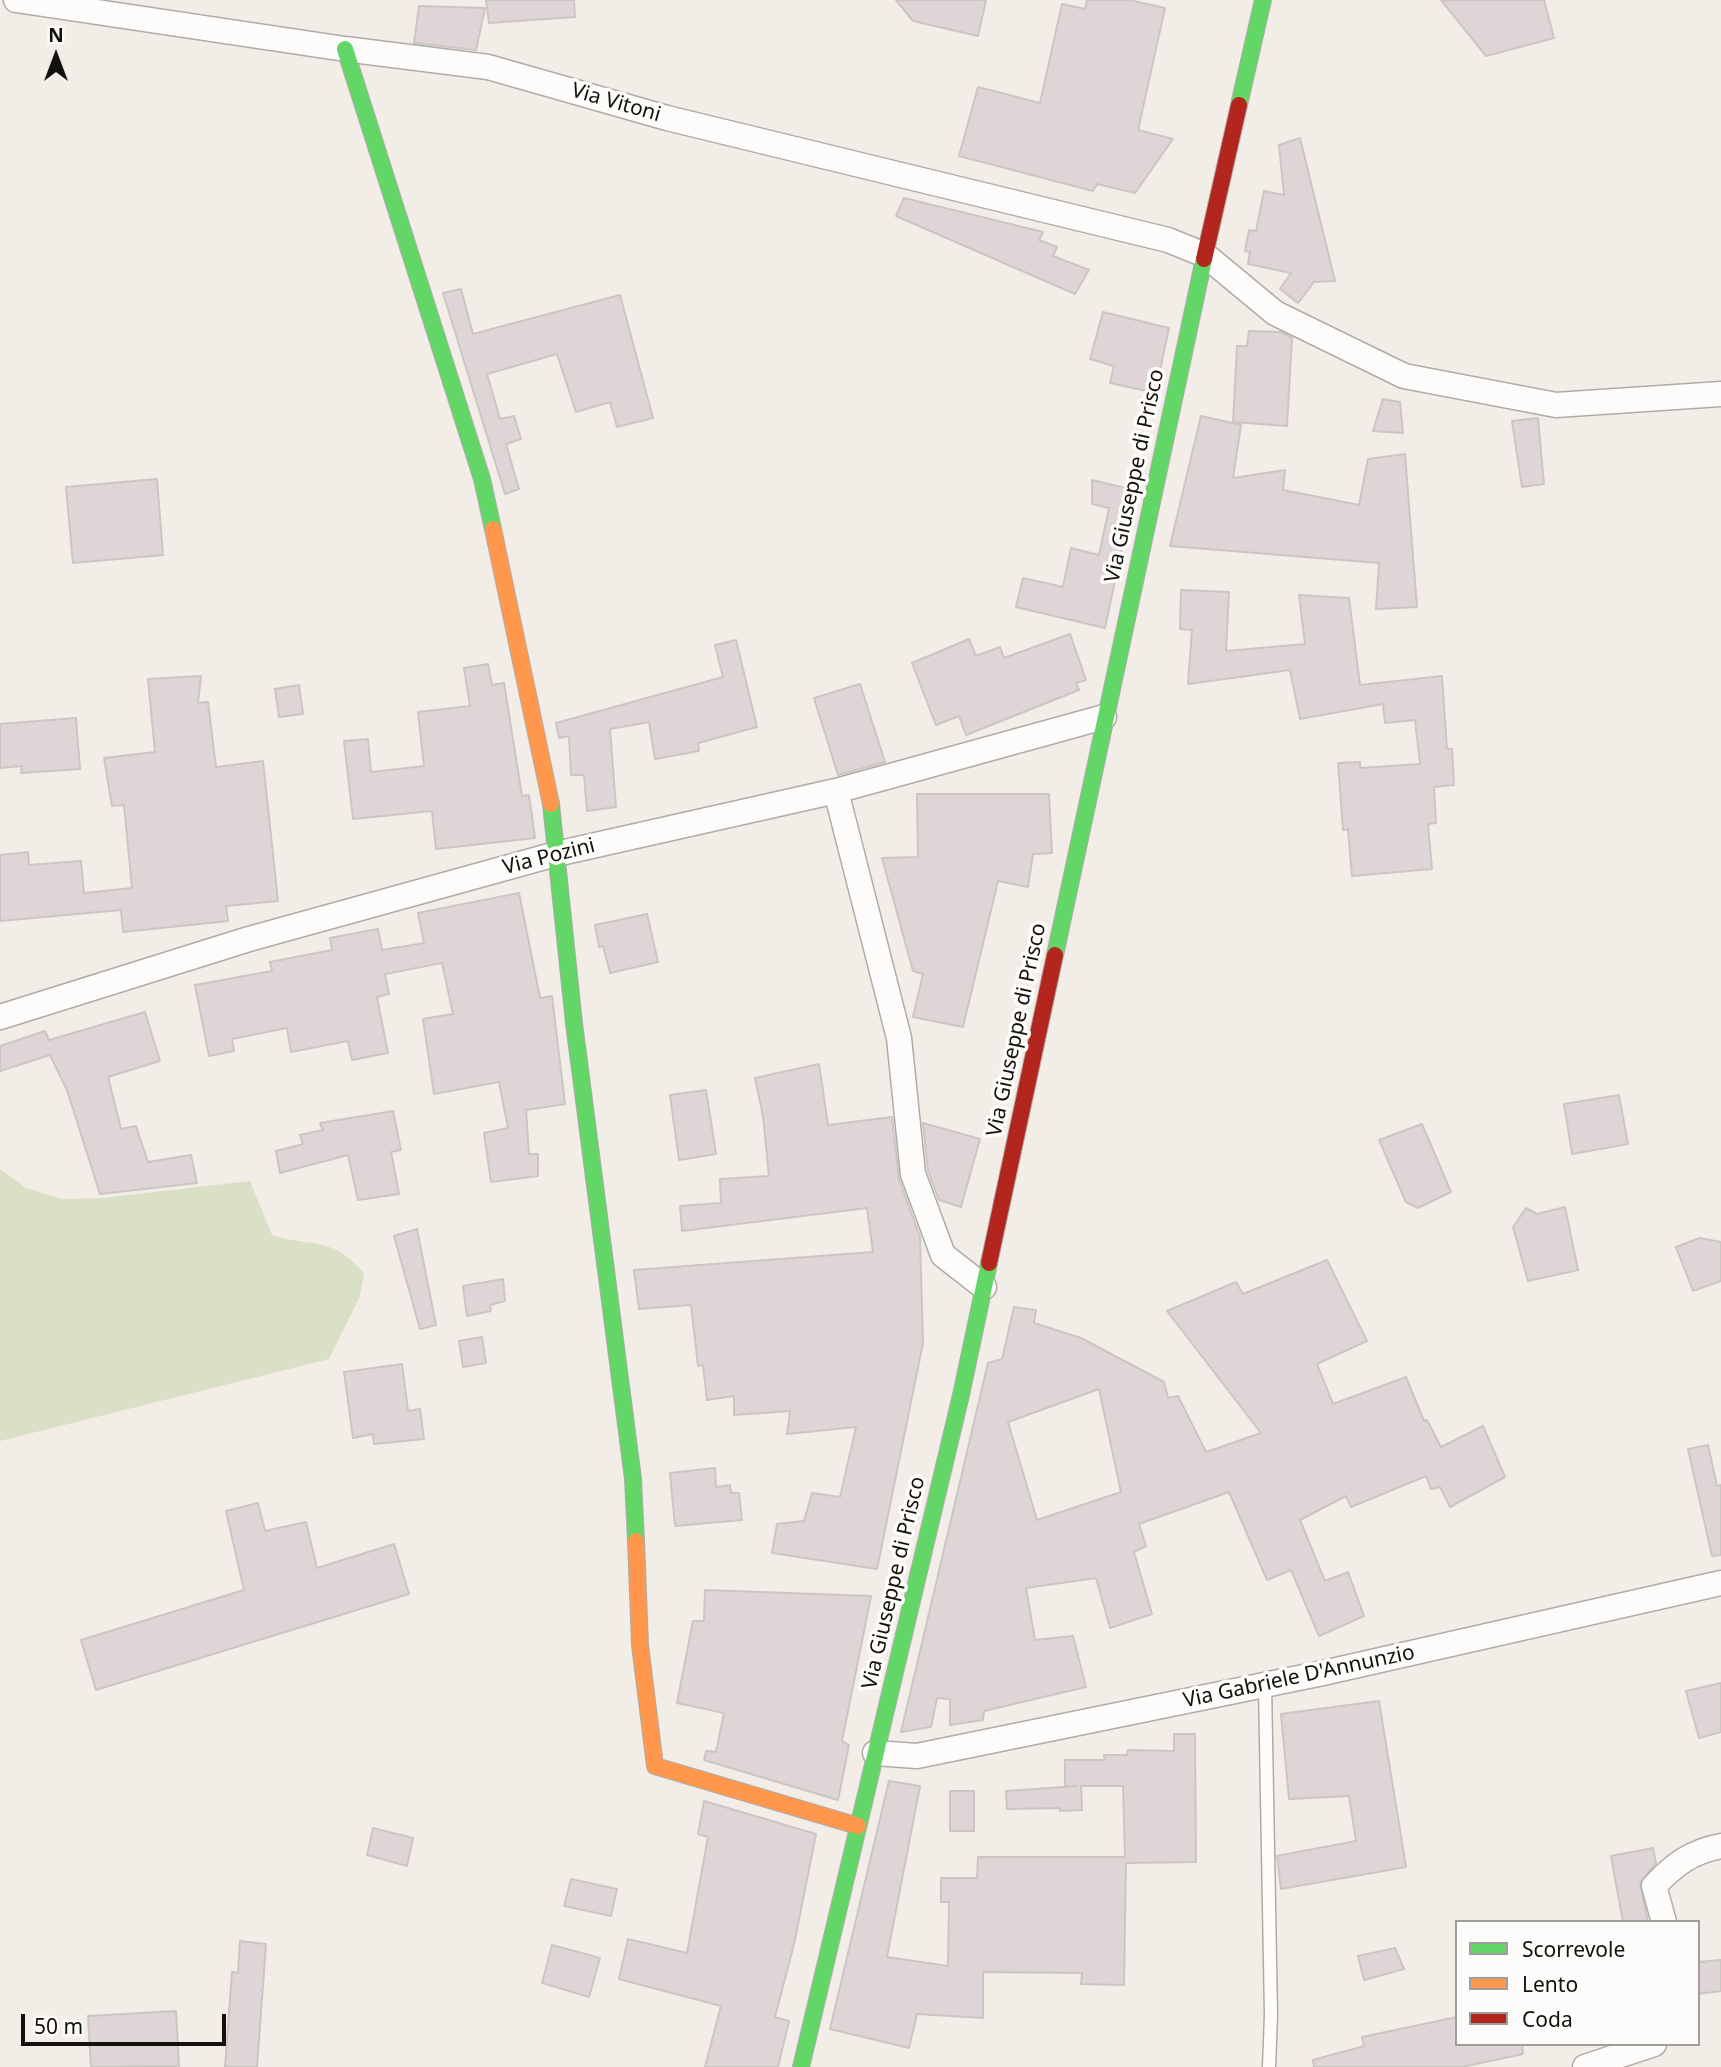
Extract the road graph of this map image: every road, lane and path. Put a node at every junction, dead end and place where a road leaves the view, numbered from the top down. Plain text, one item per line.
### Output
1 (16, 0) edge
2 (1264, 0) edge
3 (345, 49) junction
4 (1205, 255) junction
5 (1721, 394) edge
6 (1104, 718) junction
7 (836, 791) junction
8 (555, 854) junction
9 (0, 1017) edge
10 (984, 1287) junction
11 (1721, 1583) edge
12 (1265, 1685) junction
13 (875, 1753) junction
14 (858, 1826) junction
15 (1721, 1846) edge
16 (1663, 1920) edge
17 (1648, 2046) edge
18 (801, 2067) edge
19 (1269, 2067) edge
20 (1585, 2067) edge

1 - 3 street, Via Vitoni
2 - 4 main road, Via Giuseppe di Prisco
3 - 4 street, Via Vitoni
3 - 8 main road
4 - 5 street, Via Vitoni
4 - 6 main road, Via Giuseppe di Prisco
6 - 7 street, Via Pozini
6 - 10 main road, Via Giuseppe di Prisco
7 - 8 street, Via Pozini
7 - 10 street
8 - 9 street, Via Pozini
8 - 14 main road
10 - 13 main road, Via Giuseppe di Prisco
11 - 12 street, Via Gabriele D'Annunzio
12 - 13 street, Via Gabriele D'Annunzio
12 - 19 lane
13 - 14 main road, Via Giuseppe di Prisco
14 - 18 main road, Via Giuseppe di Prisco
15 - 16 street
17 - 20 street

